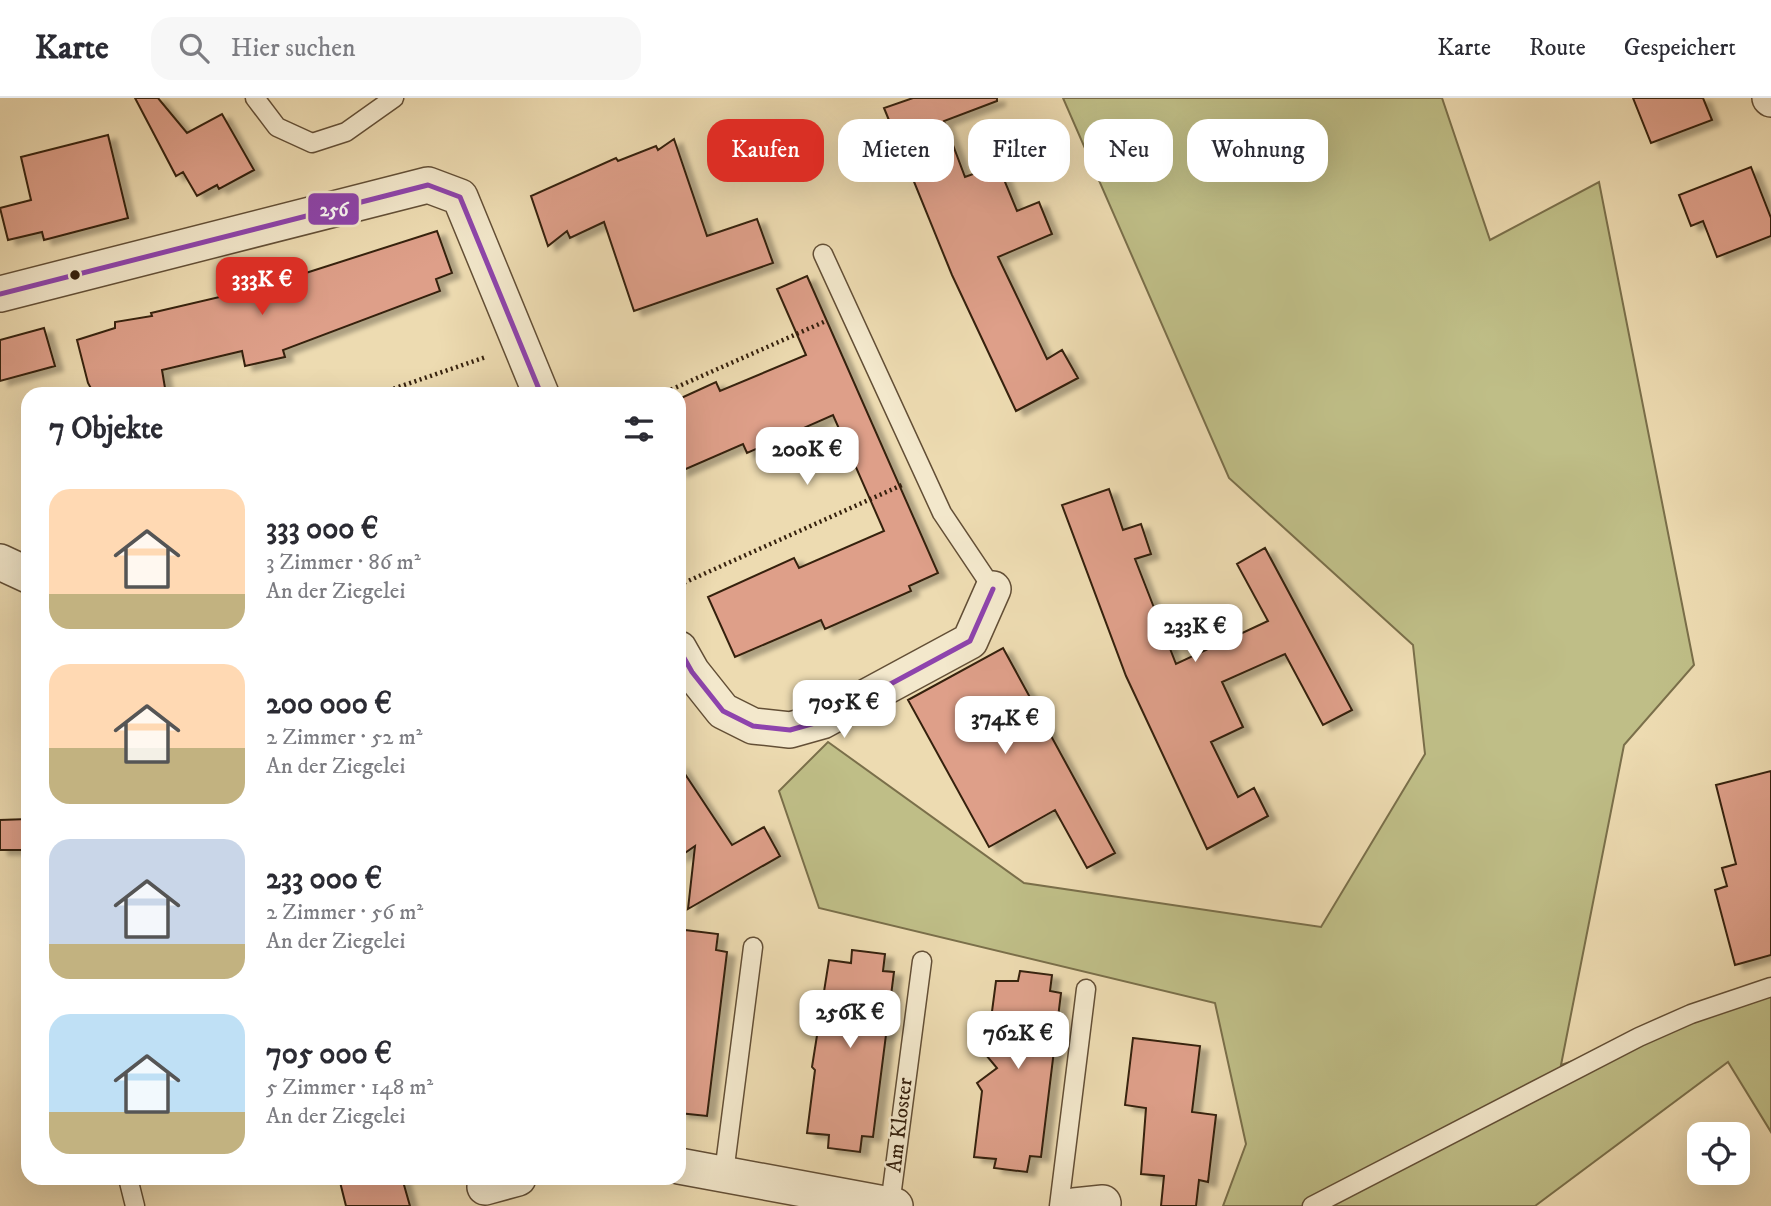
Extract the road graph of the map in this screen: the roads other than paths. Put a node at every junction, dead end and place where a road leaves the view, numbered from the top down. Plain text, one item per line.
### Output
1 (255, 98) edge
2 (394, 98) edge
3 (823, 254) dead end
4 (0, 294) edge
5 (538, 387) edge
6 (0, 562) edge
7 (21, 572) edge
8 (993, 589) joint
9 (686, 661) edge
10 (753, 947) dead end
11 (922, 961) dead end
12 (1771, 987) edge
13 (1086, 989) dead end
14 (686, 1167) edge
15 (724, 1173) junction
16 (130, 1185) edge
17 (892, 1205) edge
18 (135, 1206) edge
19 (1059, 1206) edge
20 (1312, 1206) edge

1 - 2 lane
3 - 8 lane
4 - 5 street
6 - 7 street
8 - 9 street
10 - 15 lane
11 - 17 lane, Am Kloster
12 - 20 lane
13 - 19 lane
14 - 15 street, Am Kloster
15 - 17 street, Am Kloster
16 - 18 lane

